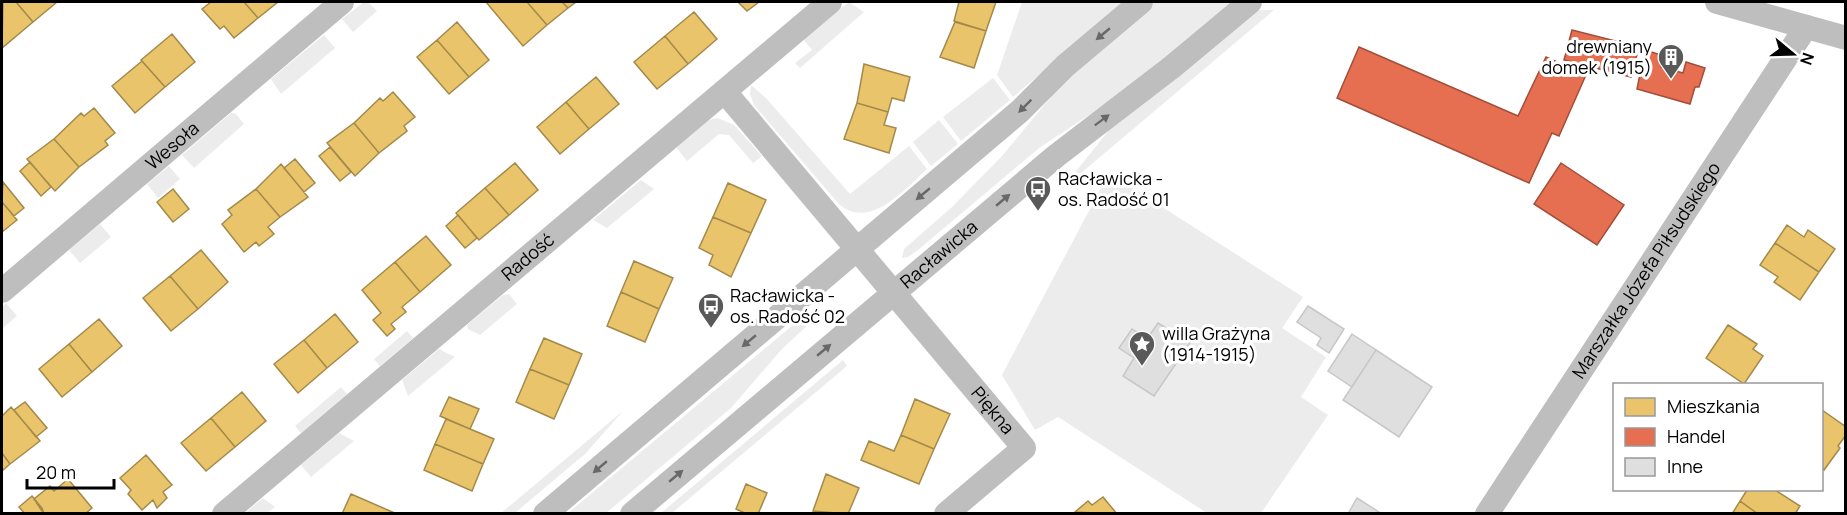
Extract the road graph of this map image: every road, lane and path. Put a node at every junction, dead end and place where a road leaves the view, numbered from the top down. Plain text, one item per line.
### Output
1 (342, 2) edge
2 (830, 2) edge
3 (1141, 2) edge
4 (1250, 2) edge
5 (1717, 2) edge
6 (1806, 27) junction
7 (1845, 38) edge
8 (724, 92) junction
9 (858, 249) junction
10 (2, 291) edge
11 (894, 292) junction
12 (224, 513) edge
13 (544, 513) edge
14 (632, 513) edge
15 (946, 513) edge
16 (1487, 513) edge

1 - 10 street, Wesoła
2 - 8 street, Radość
3 -> 9 street
11 -> 4 street, Racławicka
5 - 6 street
6 - 7 street
6 - 16 street, Marszałka Józefa Piłsudskiego
8 - 9 street
8 - 12 street, Radość
9 - 11 street
9 -> 13 street
14 -> 11 street, Racławicka
11 - 15 street, Piękna

